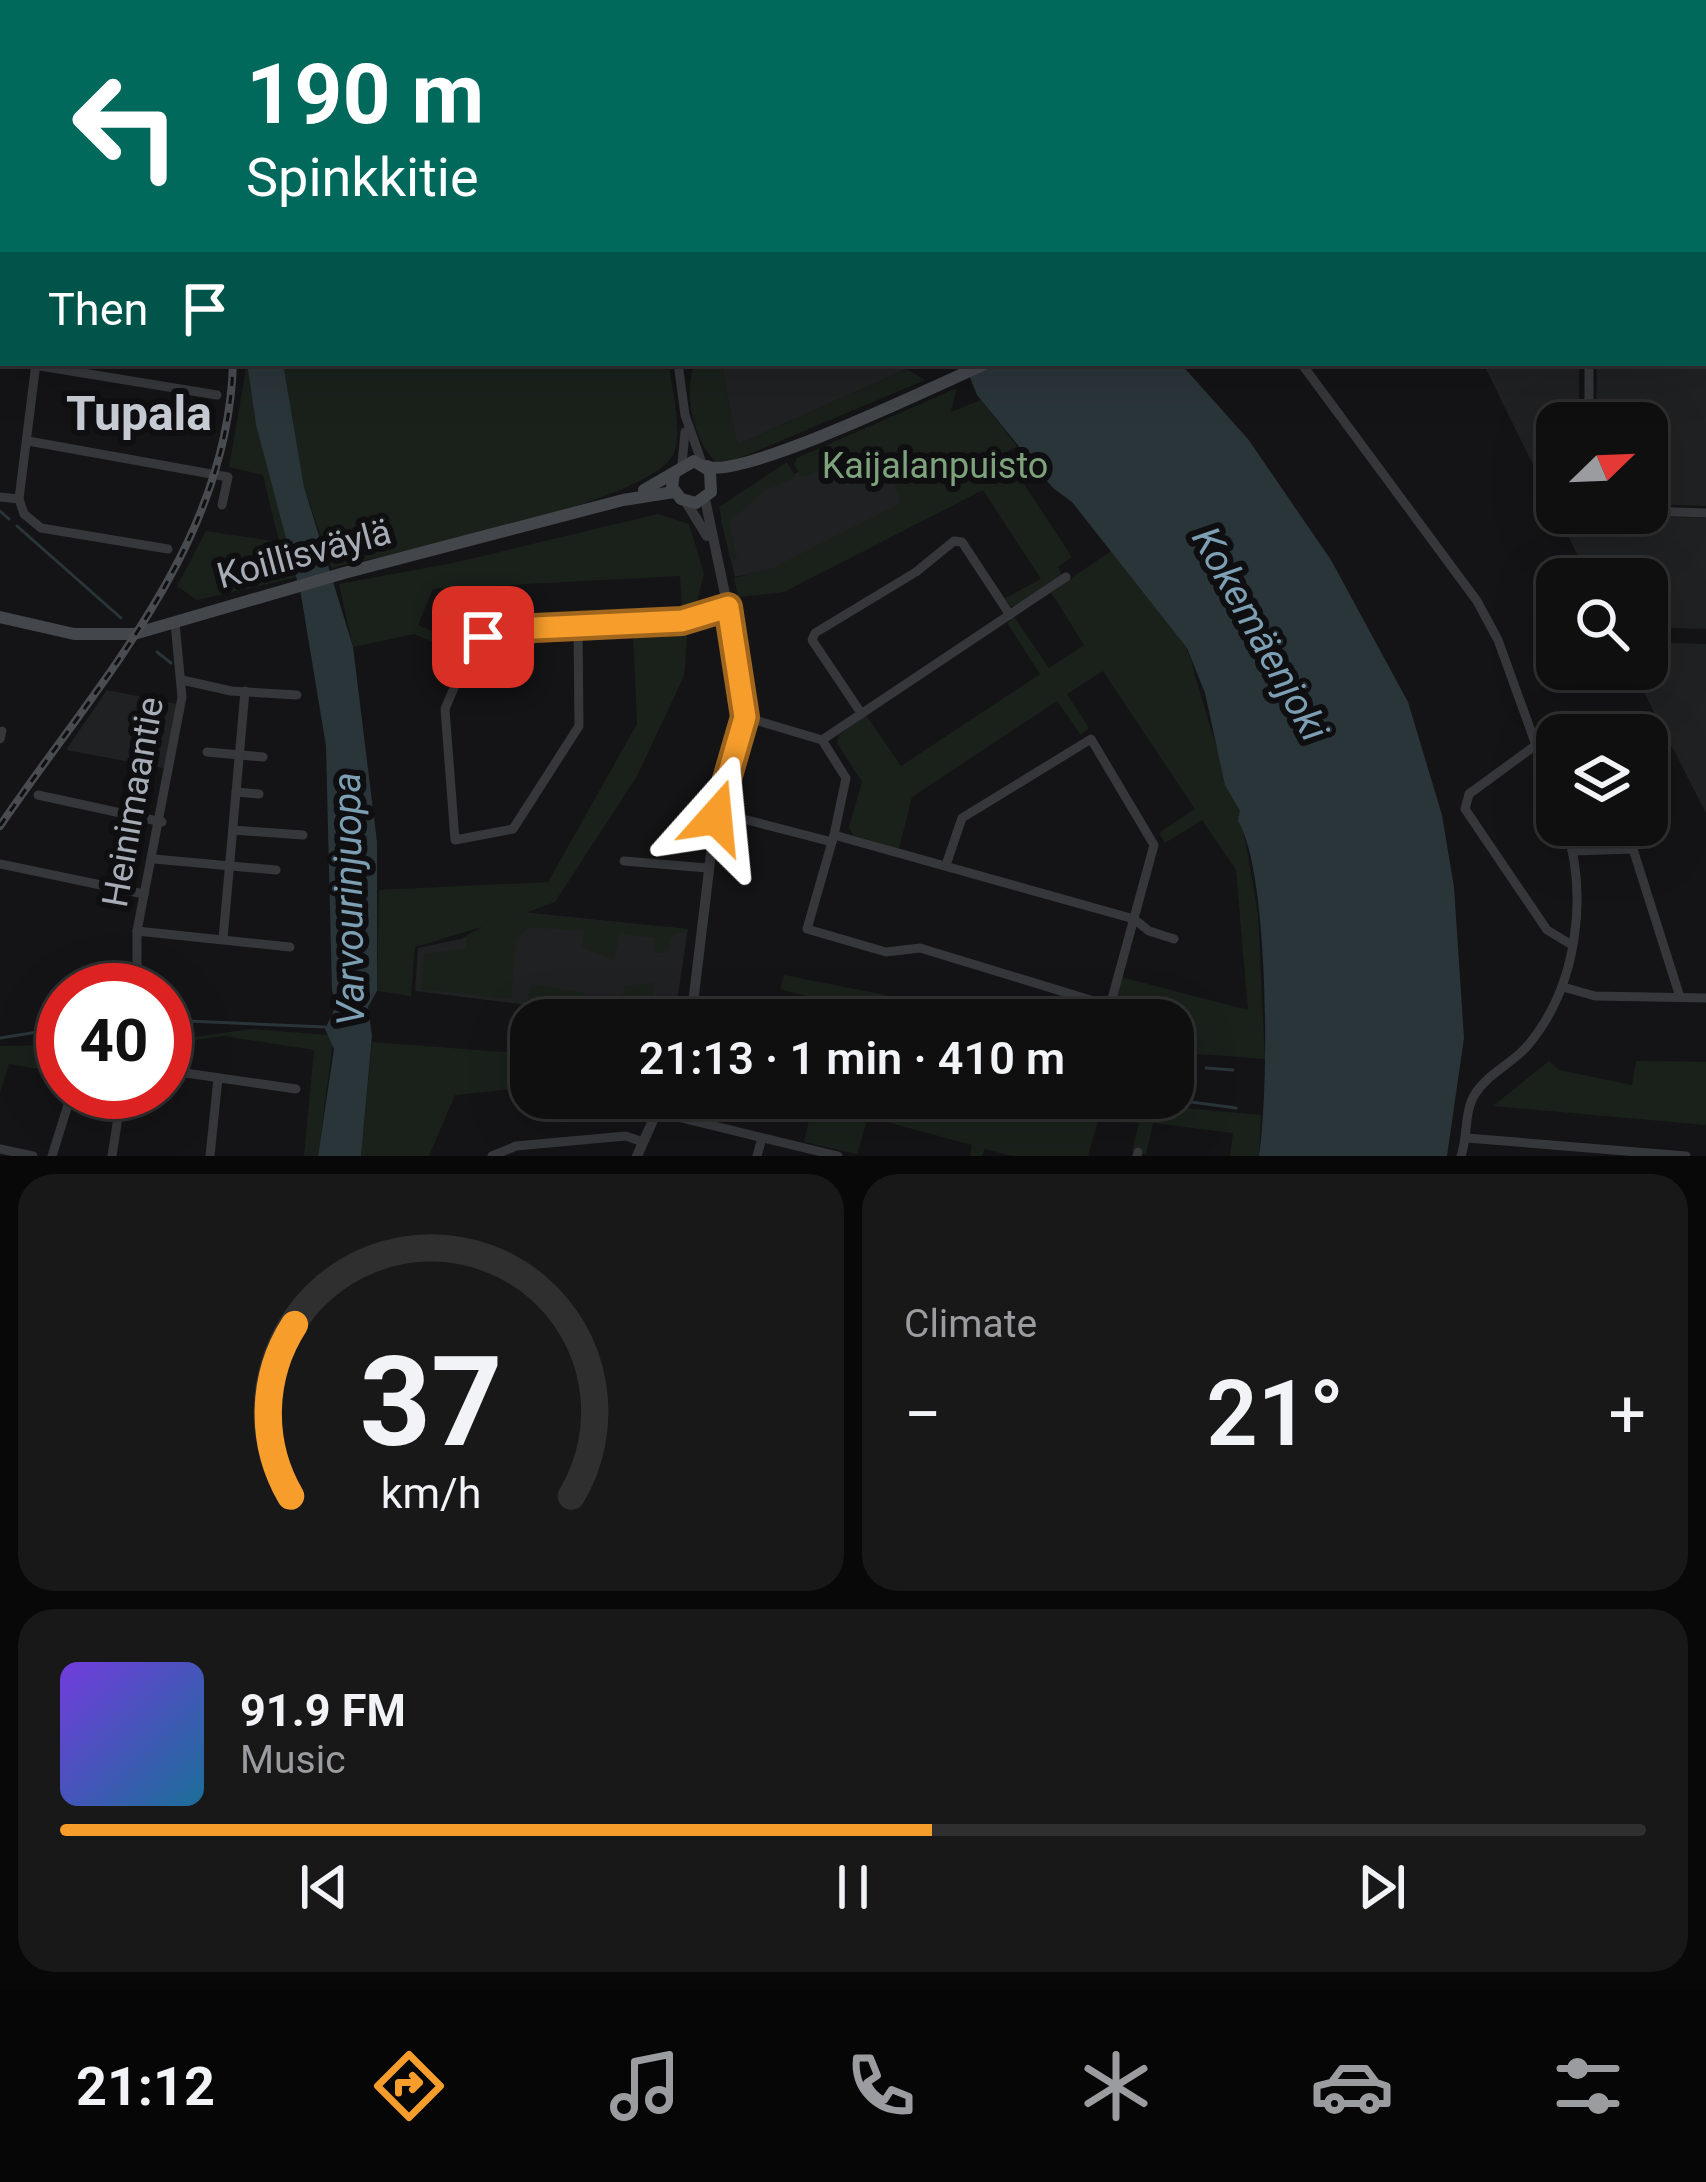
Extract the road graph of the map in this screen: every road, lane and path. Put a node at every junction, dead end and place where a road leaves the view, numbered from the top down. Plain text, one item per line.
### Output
1 (36, 366) edge
2 (48, 366) edge
3 (678, 366) edge
4 (980, 366) edge
5 (1302, 366) edge
6 (1589, 366) edge
7 (217, 394) dead end
8 (1589, 402) edge
9 (685, 415) junction
10 (28, 441) junction
11 (772, 455) junction
12 (704, 465) junction
13 (678, 468) junction
14 (242, 473) dead end
15 (228, 476) junction
16 (674, 492) junction
17 (708, 495) junction
18 (0, 497) edge
19 (19, 499) junction
20 (622, 500) junction
21 (686, 502) junction
22 (222, 505) dead end
23 (1668, 512) edge
24 (1706, 513) edge
25 (168, 549) dead end
26 (717, 561) junction
27 (1066, 577) dead end
28 (728, 607) junction
29 (1010, 615) junction
30 (0, 617) edge
31 (175, 623) junction
32 (578, 627) junction
33 (182, 680) junction
34 (245, 691) junction
35 (297, 694) dead end
36 (861, 713) junction
37 (745, 717) junction
38 (822, 740) junction
39 (1536, 745) joint
40 (207, 752) dead end
41 (239, 755) junction
42 (262, 757) dead end
43 (236, 792) junction
44 (259, 794) dead end
45 (38, 795) dead end
46 (716, 812) junction
47 (162, 822) junction
48 (232, 830) junction
49 (303, 836) dead end
50 (833, 838) junction
51 (1572, 846) edge
52 (1574, 851) junction
53 (154, 859) junction
54 (625, 861) dead end
55 (0, 864) edge
56 (229, 866) junction
57 (946, 866) junction
58 (707, 868) junction
59 (276, 870) dead end
60 (144, 894) junction
61 (1134, 919) junction
62 (137, 932) junction
63 (1174, 938) dead end
64 (223, 939) junction
65 (1573, 945) junction
66 (290, 947) dead end
67 (137, 963) edge
68 (1563, 987) junction
69 (1680, 997) junction
70 (1706, 998) edge
71 (693, 999) edge
72 (192, 1074) edge
73 (218, 1078) junction
74 (296, 1090) dead end
75 (64, 1119) edge
76 (118, 1119) edge
77 (654, 1119) edge
78 (685, 1119) edge
79 (762, 1138) junction
80 (1467, 1138) junction
81 (643, 1142) junction
82 (0, 1149) edge
83 (33, 1156) edge
84 (52, 1156) edge
85 (112, 1156) edge
86 (210, 1156) edge
87 (492, 1156) edge
88 (637, 1156) edge
89 (757, 1156) edge
90 (838, 1156) edge
91 (1461, 1156) edge
92 (1686, 1156) edge

1 - 10 street
2 - 7 street
3 - 9 street
4 - 11 main road
5 - 39 street
6 - 8 street
9 - 12 street
9 - 13 street
10 - 15 street
10 - 19 street
11 - 12 main road
11 - 17 main road
12 - 13 main road
12 - 17 main road
13 - 16 main road
13 - 20 main road, Koillisväylä
14 - 15 street
15 - 22 street
16 - 20 main road, Koillisväylä
16 - 21 main road
17 - 21 main road
17 - 26 street
18 - 19 street
19 - 25 street
20 - 31 main road, Koillisväylä
21 - 26 street
23 - 24 street
26 - 28 street
27 - 29 street
28 - 32 street
28 - 37 street
29 - 36 street
29 - 36 street
30 - 31 main road, Koillisväylä
31 - 33 street, Heinimaantie
32 - 32 street
33 - 34 street
33 - 47 street, Heinimaantie
34 - 35 street
34 - 41 street
36 - 38 street
37 - 38 street
37 - 46 street
38 - 50 street
39 - 65 street
40 - 41 street
41 - 42 street
41 - 43 street
43 - 44 street
43 - 48 street
45 - 47 street
46 - 50 street
46 - 58 street
47 - 53 street, Heinimaantie
48 - 49 street
48 - 56 street
50 - 57 street
50 - 61 street
51 - 52 street
52 - 65 street
52 - 69 street
53 - 56 street
53 - 60 street, Heinimaantie
54 - 58 street
55 - 60 street
56 - 59 street
56 - 64 street
57 - 61 street
57 - 61 street
58 - 71 street
60 - 62 street, Heinimaantie
61 - 63 street
62 - 64 street
62 - 67 street, Heinimaantie
64 - 66 street
65 - 68 street
68 - 69 street
68 - 80 street
69 - 70 street
72 - 73 street
73 - 74 street
73 - 86 street
75 - 84 street
76 - 85 street
77 - 81 street
78 - 79 street
79 - 89 street
79 - 90 street
80 - 91 street
80 - 92 street
81 - 87 street
81 - 88 street
82 - 83 street

